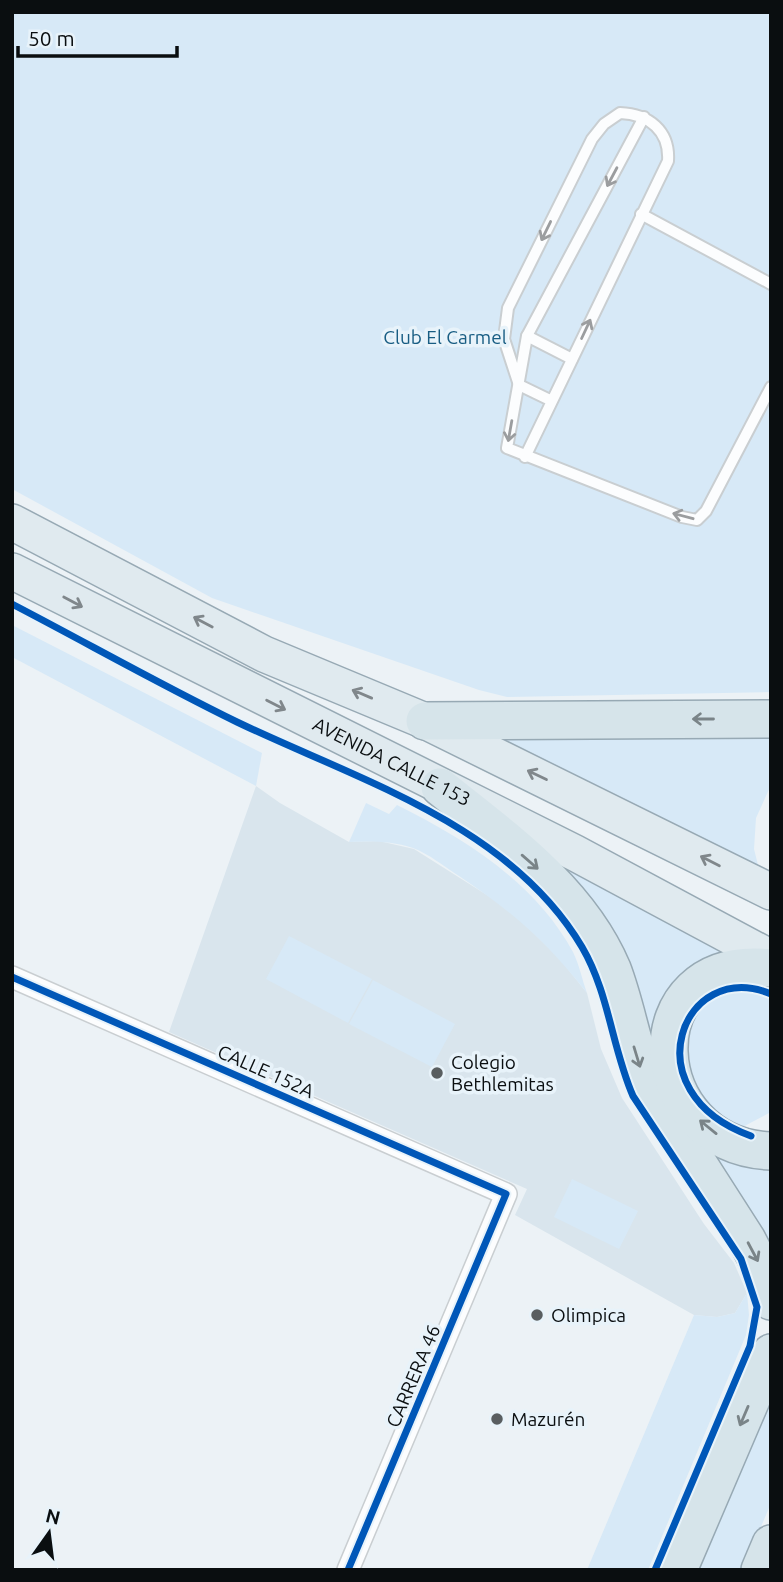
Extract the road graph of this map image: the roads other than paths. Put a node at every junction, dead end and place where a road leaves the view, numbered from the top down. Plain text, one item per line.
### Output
1 (644, 117) junction
2 (641, 214) junction
3 (771, 284) edge
4 (527, 335) junction
5 (572, 359) junction
6 (519, 385) junction
7 (771, 387) edge
8 (552, 401) junction
9 (526, 457) junction
10 (12, 522) edge
11 (12, 571) edge
12 (264, 654) junction
13 (771, 719) edge
14 (425, 720) junction
15 (440, 787) junction
16 (578, 847) junction
17 (771, 892) edge
18 (771, 940) edge
19 (771, 958) edge
20 (771, 968) edge
21 (12, 977) edge
22 (771, 1151) edge
23 (506, 1195) joint
24 (771, 1301) edge
25 (771, 1353) edge
26 (771, 1544) edge
27 (348, 1570) edge
28 (678, 1570) edge
29 (760, 1570) edge

1 - 2 lane
1 -> 4 lane
1 -> 6 lane
2 - 3 lane
5 -> 2 lane
4 - 5 lane
4 - 6 lane
5 - 8 lane
6 - 8 lane
6 -> 9 lane
7 -> 9 lane
8 - 9 lane
12 -> 10 main road, AVENIDA CALLE 153
11 -> 15 main road, AVENIDA CALLE 153
14 -> 12 main road, AVENIDA CALLE 153
12 - 16 main road, AVENIDA CALLE 153
13 -> 14 highway
17 -> 14 main road, AVENIDA CALLE 153
15 - 16 main road, AVENIDA CALLE 153
15 -> 24 highway
16 - 18 main road, AVENIDA CALLE 153
16 - 19 main road, AVENIDA CALLE 153
22 -> 20 highway
21 - 23 street, CALLE 152A
23 - 27 street, CARRERA 46
25 -> 28 highway
26 - 29 highway

